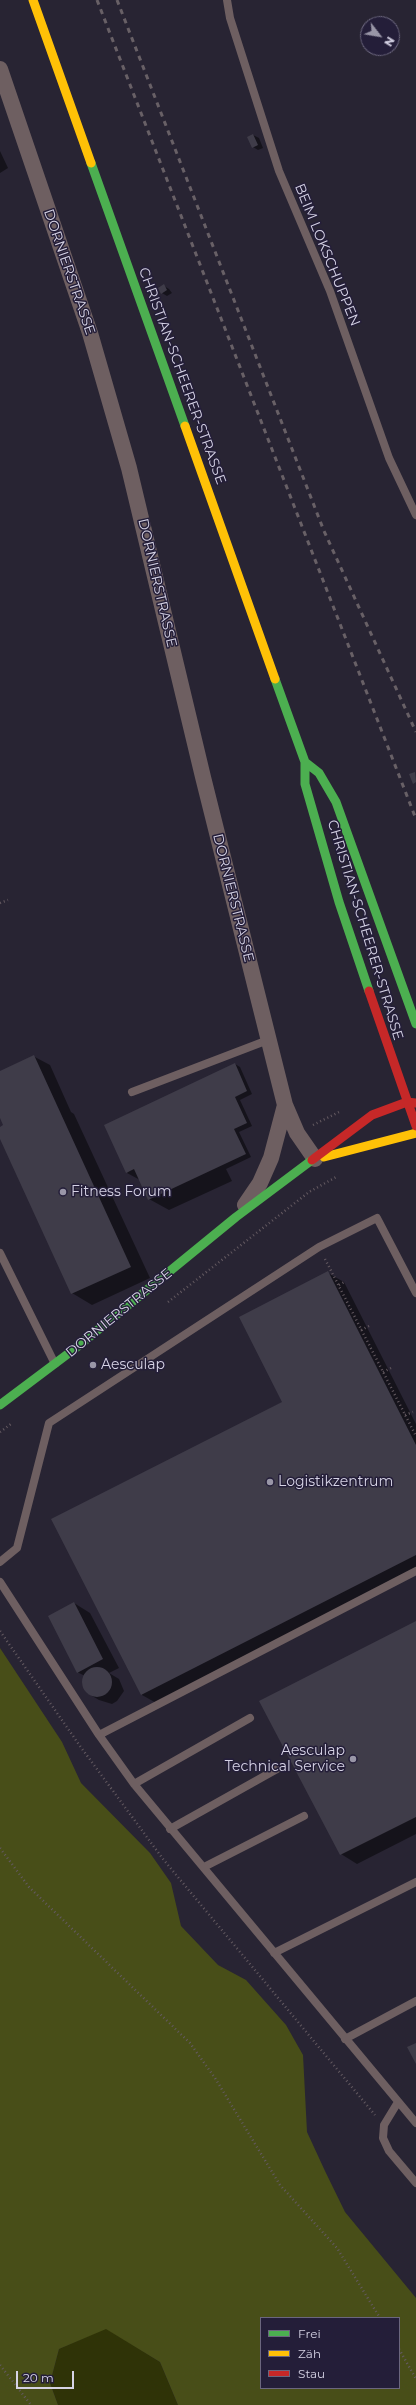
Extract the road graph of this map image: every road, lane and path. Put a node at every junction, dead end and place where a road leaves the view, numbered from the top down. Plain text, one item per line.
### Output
1 (33, 0) edge
2 (227, 0) edge
3 (1, 75) edge
4 (416, 515) edge
5 (304, 762) junction
6 (8, 900) dead end
7 (0, 902) edge
8 (416, 1024) edge
9 (268, 1040) junction
10 (132, 1092) dead end
11 (412, 1103) edge
12 (285, 1105) junction
13 (416, 1126) edge
14 (416, 1133) edge
15 (315, 1159) junction
16 (342, 1174) dead end
17 (236, 1217) junction
18 (319, 1247) junction
19 (0, 1253) edge
20 (346, 1281) dead end
21 (339, 1285) junction
22 (416, 1293) edge
23 (164, 1305) dead end
24 (369, 1326) dead end
25 (361, 1330) junction
26 (55, 1364) junction
27 (391, 1368) dead end
28 (383, 1372) junction
29 (0, 1405) edge
30 (413, 1412) dead end
31 (405, 1416) junction
32 (13, 1422) dead end
33 (0, 1432) edge
34 (416, 1436) edge
35 (0, 1562) edge
36 (416, 1572) edge
37 (0, 1582) edge
38 (0, 1631) edge
39 (250, 1718) dead end
40 (99, 1735) junction
41 (277, 1769) dead end
42 (134, 1784) junction
43 (304, 1816) dead end
44 (170, 1828) junction
45 (0, 1848) edge
46 (204, 1867) junction
47 (416, 1882) edge
48 (274, 1953) junction
49 (416, 2001) edge
50 (345, 2039) junction
51 (398, 2102) junction
52 (416, 2122) edge
53 (384, 2125) junction
54 (416, 2183) edge
55 (379, 2317) edge
56 (400, 2351) edge
57 (0, 2365) edge
58 (416, 2379) edge
59 (31, 2405) edge

1 - 5 main road, CHRISTIAN-SCHEERER-STRASSE
2 - 4 lane, BEIM LOKSCHUPPEN
3 - 9 street, DORNIERSTRASSE
5 - 8 main road, CHRISTIAN-SCHEERER-STRASSE
5 - 11 main road, CHRISTIAN-SCHEERER-STRASSE
6 - 7 path
9 - 10 lane
9 - 12 street, DORNIERSTRASSE
11 - 13 main road, CHRISTIAN-SCHEERER-STRASSE
11 - 15 main road, DORNIERSTRASSE
12 - 15 street, DORNIERSTRASSE
12 - 17 street, DORNIERSTRASSE
14 - 15 main road, DORNIERSTRASSE
15 - 17 main road, DORNIERSTRASSE
16 - 23 path
17 - 26 main road, DORNIERSTRASSE
18 - 21 path
18 - 22 lane
18 - 35 lane
19 - 26 lane
20 - 21 path
21 - 25 path
24 - 25 path
25 - 28 path
26 - 29 main road, DORNIERSTRASSE
27 - 28 path
28 - 31 path
30 - 31 path
31 - 34 path
32 - 33 path
36 - 40 lane
37 - 40 lane
38 - 53 path
39 - 42 lane
40 - 42 lane
41 - 44 lane
42 - 44 lane
43 - 46 lane
44 - 46 lane
45 - 55 path
46 - 48 lane
47 - 48 lane
48 - 50 lane
49 - 50 lane
50 - 51 lane
51 - 52 lane
51 - 53 lane
53 - 54 lane
56 - 58 path
57 - 59 path

